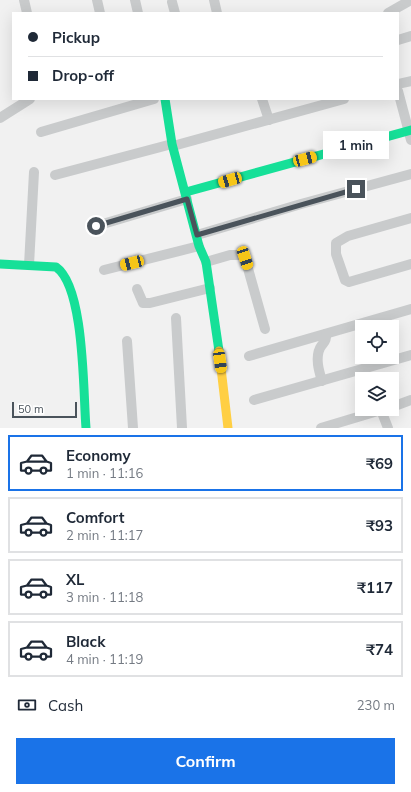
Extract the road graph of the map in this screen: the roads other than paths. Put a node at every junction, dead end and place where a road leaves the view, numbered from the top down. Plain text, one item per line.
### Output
1 (24, 0) edge
2 (97, 0) edge
3 (135, 0) edge
4 (214, 0) edge
5 (411, 0) edge
6 (172, 2) dead end
7 (27, 12) edge
8 (100, 12) edge
9 (138, 12) edge
10 (175, 12) edge
11 (217, 12) edge
12 (390, 12) edge
13 (411, 36) edge
14 (399, 40) edge
15 (411, 81) edge
16 (399, 84) edge
17 (399, 95) edge
18 (28, 100) edge
19 (151, 100) edge
20 (165, 100) edge
21 (262, 100) edge
22 (340, 100) edge
23 (0, 118) edge
24 (269, 120) junction
25 (41, 132) dead end
26 (410, 134) edge
27 (173, 145) junction
28 (34, 172) dead end
29 (411, 174) edge
30 (55, 175) dead end
31 (186, 196) junction
32 (411, 218) edge
33 (96, 226) dead end
34 (197, 235) junction
35 (200, 246) junction
36 (206, 262) junction
37 (0, 264) edge
38 (411, 264) edge
39 (29, 265) junction
40 (104, 270) dead end
41 (210, 288) junction
42 (137, 289) dead end
43 (411, 309) edge
44 (176, 318) dead end
45 (265, 329) dead end
46 (326, 334) junction
47 (127, 340) dead end
48 (411, 355) edge
49 (249, 356) dead end
50 (322, 380) junction
51 (254, 400) dead end
52 (411, 400) edge
53 (399, 404) edge
54 (362, 416) edge
55 (385, 416) edge
56 (86, 428) edge
57 (133, 428) edge
58 (182, 428) edge
59 (228, 428) edge
60 (321, 428) edge
61 (388, 428) edge

1 - 7 street
2 - 8 street
3 - 9 street
4 - 11 street
5 - 12 street
6 - 10 street
13 - 14 street
15 - 16 street
17 - 26 street
18 - 23 street
19 - 25 street
20 - 27 street
21 - 24 street
22 - 24 street
24 - 27 street
26 - 31 street
27 - 30 street
27 - 31 street
28 - 39 street
29 - 34 street
31 - 33 street
31 - 34 street
32 - 38 street
34 - 35 street
35 - 36 street
35 - 40 street
36 - 41 street
36 - 45 street
37 - 39 street
39 - 56 street
41 - 42 street
41 - 59 street
43 - 46 street
44 - 58 street
46 - 49 street
46 - 50 street
47 - 57 street
48 - 50 street
50 - 51 street
52 - 53 street
54 - 60 street
55 - 61 street

